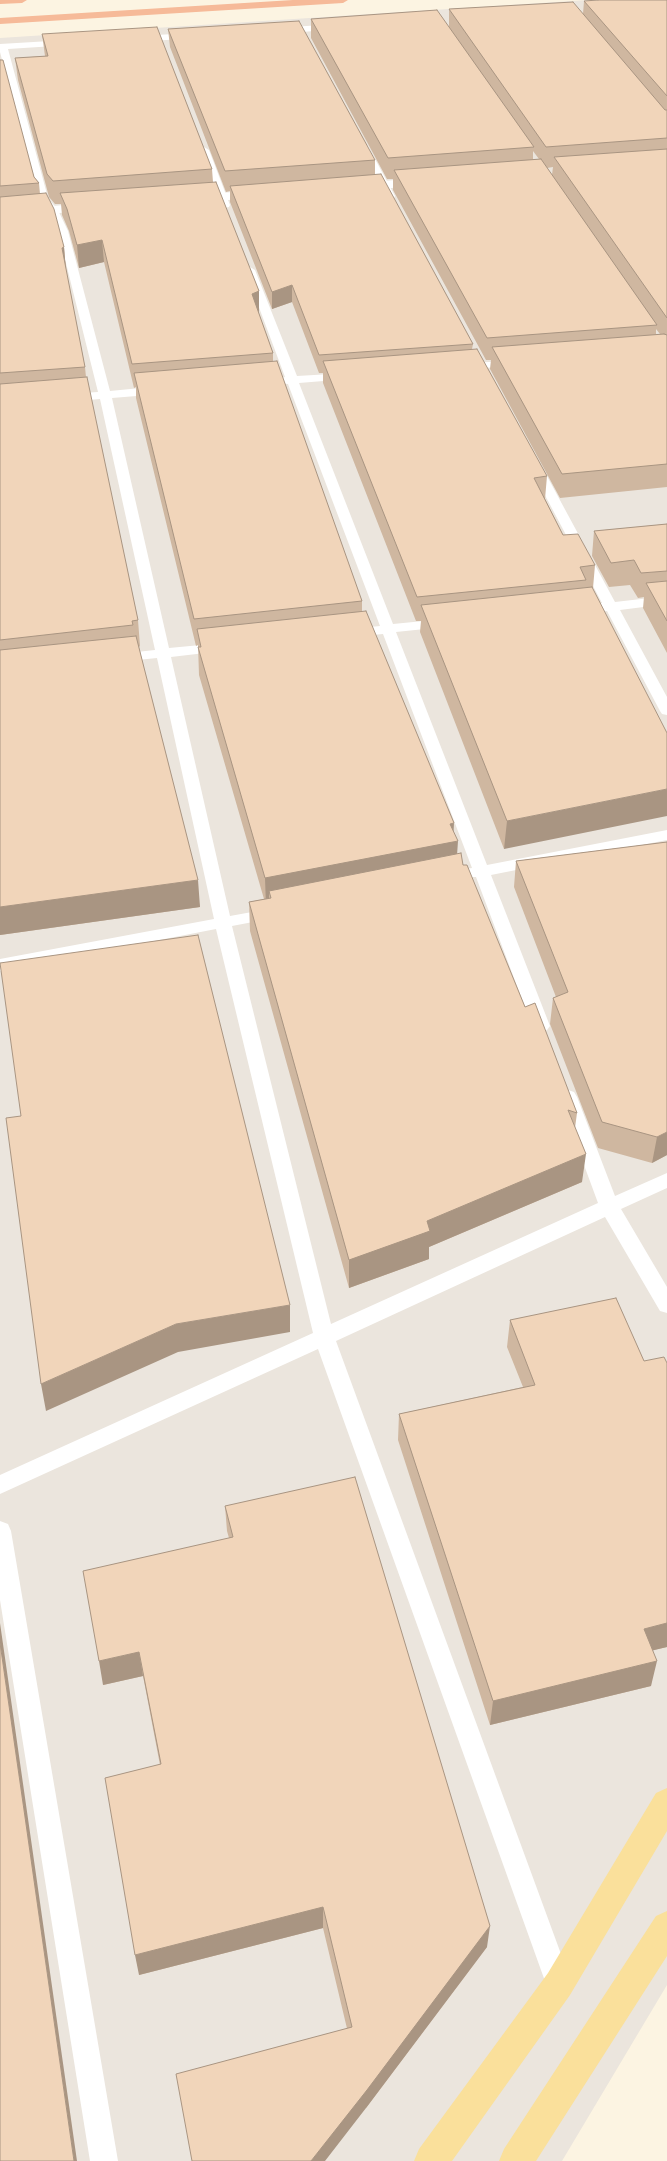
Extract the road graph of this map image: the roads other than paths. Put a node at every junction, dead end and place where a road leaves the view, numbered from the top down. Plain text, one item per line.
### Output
1 (22, 0) edge
2 (191, 0) edge
3 (343, 0) edge
4 (0, 2) edge
5 (0, 13) edge
6 (0, 21) edge
7 (346, 26) edge
8 (300, 29) junction
9 (269, 31) edge
10 (199, 35) edge
11 (129, 40) edge
12 (74, 43) edge
13 (308, 43) edge
14 (1, 47) edge
15 (358, 137) edge
16 (199, 139) edge
17 (431, 181) edge
18 (384, 185) junction
19 (345, 188) edge
20 (268, 193) edge
21 (222, 197) junction
22 (183, 200) edge
23 (107, 206) edge
24 (395, 206) edge
25 (53, 210) junction
26 (0, 214) edge
27 (230, 219) edge
28 (244, 255) edge
29 (474, 352) edge
30 (529, 362) edge
31 (481, 365) junction
32 (450, 368) edge
33 (363, 375) edge
34 (489, 379) edge
35 (292, 380) junction
36 (269, 382) edge
37 (175, 389) edge
38 (105, 395) junction
39 (52, 399) edge
40 (529, 455) edge
41 (667, 600) edge
42 (611, 606) junction
43 (587, 609) edge
44 (460, 621) edge
45 (389, 629) junction
46 (334, 634) edge
47 (232, 646) edge
48 (162, 653) junction
49 (108, 660) edge
50 (667, 711) edge
51 (667, 835) edge
52 (482, 871) junction
53 (459, 875) edge
54 (291, 909) edge
55 (223, 923) junction
56 (0, 965) edge
57 (547, 1042) edge
58 (564, 1087) edge
59 (667, 1180) edge
60 (609, 1206) junction
61 (667, 1305) edge
62 (324, 1336) junction
63 (0, 1484) edge
64 (0, 1531) edge
65 (667, 1802) edge
66 (667, 1927) edge
67 (559, 1984) junction
68 (104, 2161) edge
69 (431, 2161) edge
70 (516, 2161) edge

1 - 4 highway
2 - 5 highway
3 - 6 highway
7 - 8 lane
8 - 9 lane
8 - 13 lane
10 - 11 lane
12 - 14 lane
14 - 25 lane
15 - 18 lane
16 - 21 lane
17 - 18 street
18 - 19 street
18 - 24 lane
20 - 21 street
21 - 22 street
21 - 27 lane
23 - 25 street
25 - 26 street
25 - 38 lane
28 - 35 lane
29 - 31 lane
30 - 31 lane
31 - 32 lane
31 - 34 lane
33 - 35 lane
35 - 36 lane
35 - 45 lane
37 - 38 lane
38 - 39 lane
38 - 48 lane
40 - 42 lane
41 - 42 lane
42 - 43 lane
42 - 50 lane
44 - 45 lane
45 - 46 lane
45 - 52 lane
47 - 48 lane
48 - 49 lane
48 - 55 lane
51 - 52 lane
52 - 53 lane
52 - 57 lane
54 - 55 lane
55 - 56 lane
55 - 62 lane
58 - 60 lane
59 - 60 lane
60 - 61 lane
60 - 62 lane
62 - 63 lane
62 - 67 lane
64 - 68 lane
65 - 67 main road
66 - 70 main road
67 - 69 main road

